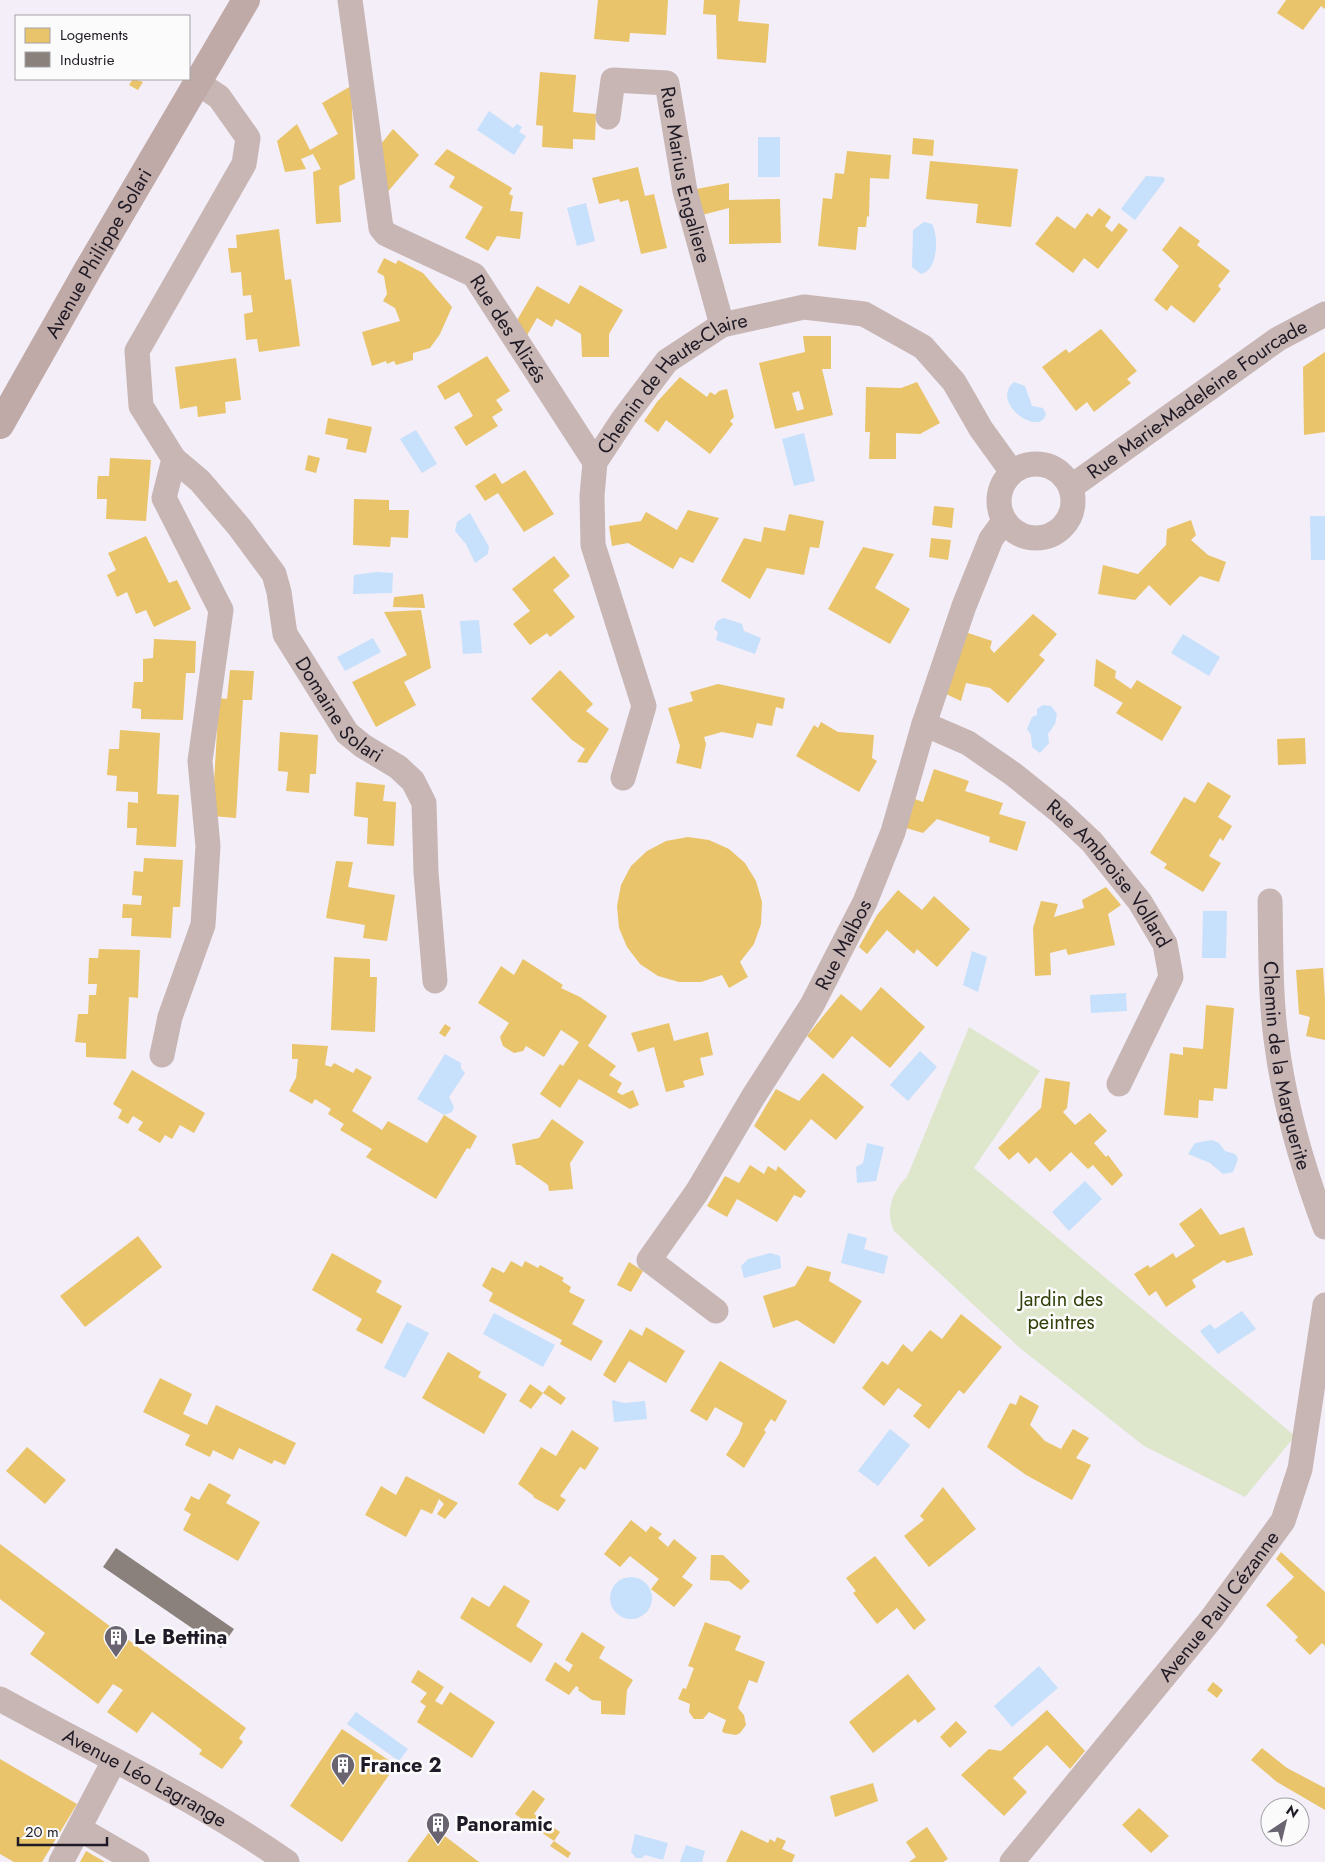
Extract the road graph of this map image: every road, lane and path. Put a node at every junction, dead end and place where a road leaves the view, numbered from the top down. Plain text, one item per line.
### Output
1 (246, 0) edge
2 (350, 0) edge
3 (198, 83) junction
4 (608, 117) dead end
5 (1325, 314) edge
6 (722, 325) junction
7 (0, 425) edge
8 (174, 459) junction
9 (595, 462) junction
10 (1012, 472) junction
11 (1070, 487) junction
12 (1004, 521) junction
13 (924, 724) junction
14 (623, 778) dead end
15 (1270, 901) dead end
16 (435, 980) dead end
17 (162, 1055) dead end
18 (1119, 1084) dead end
19 (1325, 1227) edge
20 (1325, 1304) edge
21 (716, 1311) dead end
22 (0, 1699) edge
23 (114, 1761) junction
24 (80, 1829) junction
25 (61, 1862) edge
26 (136, 1862) edge
27 (287, 1862) edge
28 (1012, 1862) edge

1 - 3 main road, Avenue Philippe Solari
2 - 9 street, Rue des Alizés
3 - 7 main road, Avenue Philippe Solari
3 - 8 street, Domaine Solari
4 - 6 street, Rue Marius Engaliere
5 - 11 street, Rue Marie-Madeleine Fourcade
6 - 9 street, Chemin de Haute-Claire
6 - 10 street, Chemin de Haute-Claire
8 - 16 street, Domaine Solari
8 - 17 street
9 - 14 street, Chemin de Haute-Claire
10 - 11 street, Rue Marie-Madeleine Fourcade
10 - 12 street
11 - 12 street, Rue Marie-Madeleine Fourcade
12 - 13 street, Rue Malbos
13 - 18 street, Rue Ambroise Vollard
13 - 21 street, Rue Malbos
15 - 19 street, Chemin de la Marguerite
20 - 28 street, Avenue Paul Cézanne
22 - 23 street, Avenue Léo Lagrange
23 - 24 street
23 - 27 street, Avenue Léo Lagrange
24 - 25 street
24 - 26 street

